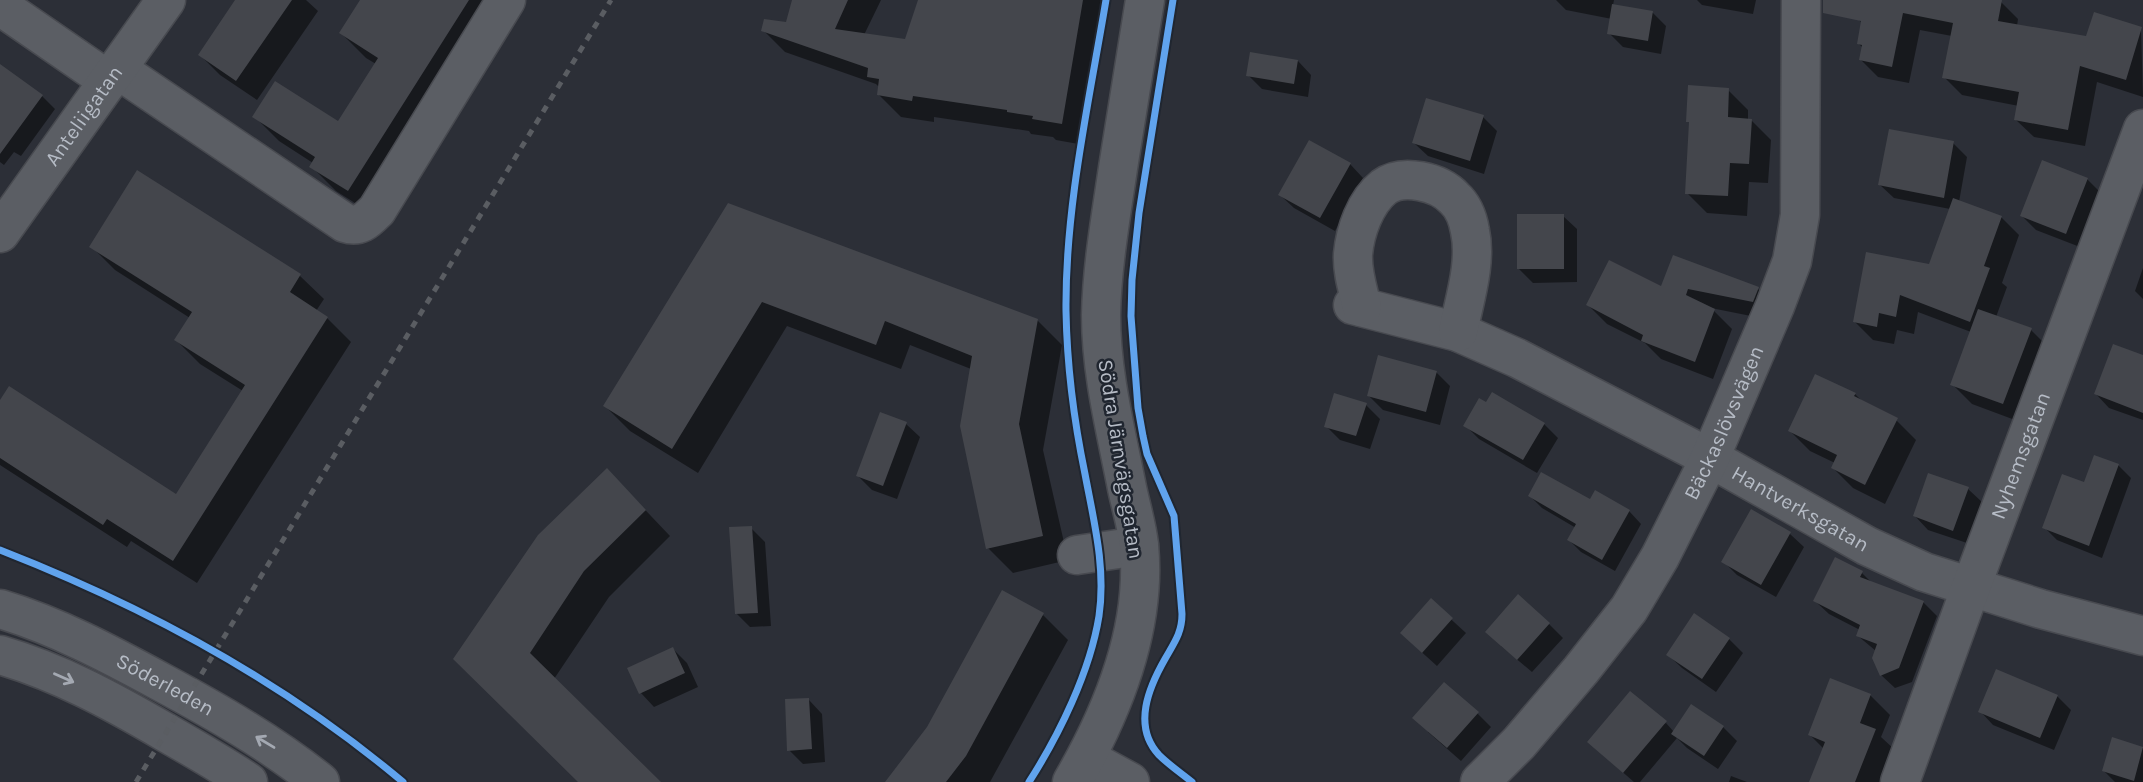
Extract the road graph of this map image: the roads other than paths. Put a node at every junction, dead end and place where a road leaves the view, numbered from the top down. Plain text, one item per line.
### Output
1 (166, 0) edge
2 (506, 0) edge
3 (1144, 0) edge
4 (1801, 0) edge
5 (0, 6) edge
6 (113, 75) junction
7 (2143, 129) edge
8 (0, 233) edge
9 (1458, 332) junction
10 (1710, 458) junction
11 (1139, 546) junction
12 (1077, 555) dead end
13 (1971, 587) junction
14 (0, 609) edge
15 (2143, 635) edge
16 (0, 654) edge
17 (1079, 770) edge
18 (248, 782) edge
19 (320, 782) edge
20 (1130, 782) edge
21 (1480, 782) edge
22 (1900, 782) edge

1 - 6 street, Anteliigatan
2 - 6 street
3 - 11 street, Södra Järnvägsgatan
4 - 10 street, Bäckaslövsvägen
5 - 6 street
6 - 8 street, Anteliigatan
7 - 13 street, Nyhemsgatan
9 - 9 street, Hantverksgatan
9 - 10 street, Hantverksgatan
10 - 13 street, Hantverksgatan
10 - 21 street, Bäckaslövsvägen
11 - 12 street
11 - 17 street, Södra Järnvägsgatan
13 - 15 street, Hantverksgatan
13 - 22 street, Nyhemsgatan
19 -> 14 street, Söderleden
16 -> 18 street, Söderleden
17 - 20 street

